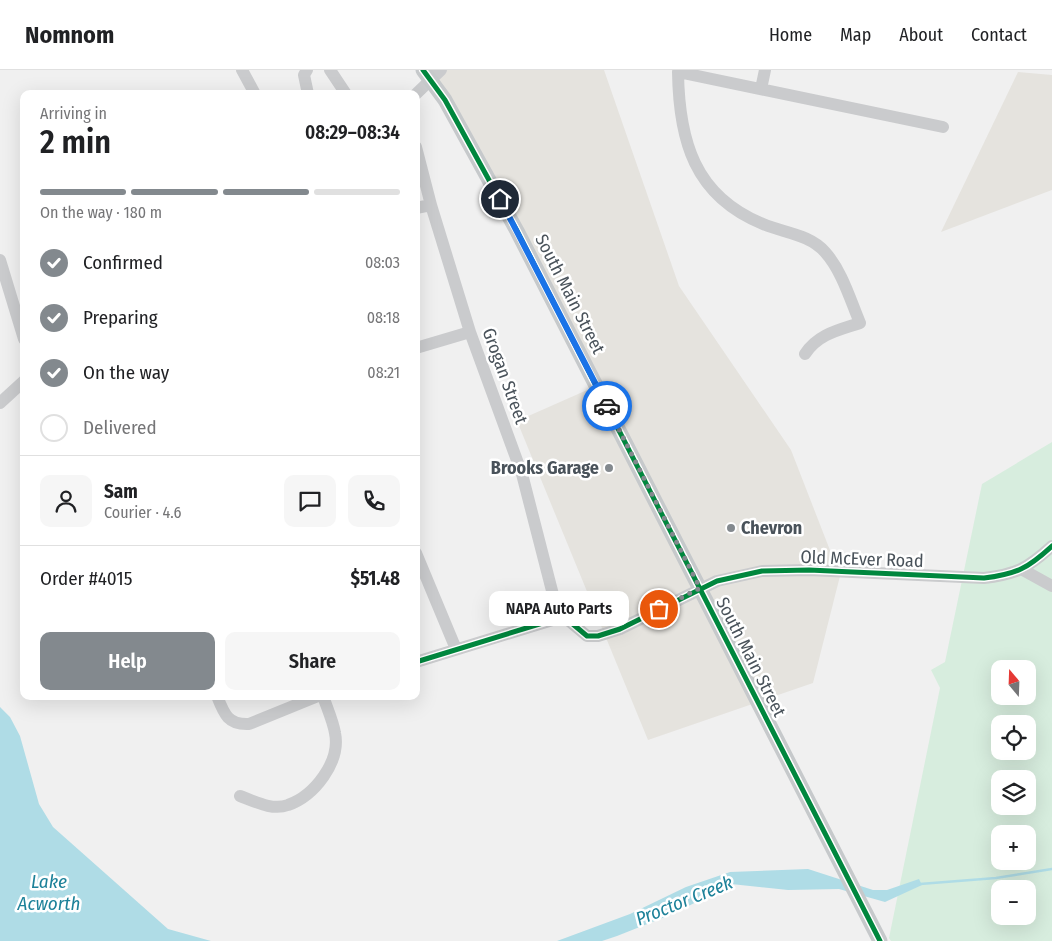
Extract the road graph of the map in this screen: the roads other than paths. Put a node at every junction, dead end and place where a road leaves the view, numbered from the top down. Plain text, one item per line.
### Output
1 (242, 70) edge
2 (307, 70) edge
3 (330, 70) edge
4 (765, 70) edge
5 (431, 73) edge
6 (761, 89) junction
7 (253, 90) edge
8 (307, 90) edge
9 (343, 90) edge
10 (419, 90) edge
11 (943, 127) dead end
12 (420, 162) edge
13 (431, 205) junction
14 (420, 207) edge
15 (0, 260) edge
16 (20, 326) edge
17 (470, 332) junction
18 (420, 347) edge
19 (805, 354) dead end
20 (20, 385) edge
21 (0, 403) edge
22 (1052, 546) edge
23 (420, 563) edge
24 (1023, 570) junction
25 (1052, 586) edge
26 (700, 588) junction
27 (559, 618) junction
28 (456, 649) junction
29 (420, 661) edge
30 (219, 700) edge
31 (308, 700) edge
32 (324, 700) edge
33 (240, 796) dead end
34 (880, 941) edge

1 - 7 street
2 - 8 street
3 - 9 street
4 - 6 street
5 - 10 street
5 - 26 main road, South Main Street
6 - 11 street
6 - 19 street
12 - 13 street, Grogan Street
13 - 14 street
13 - 17 street, Grogan Street
15 - 16 street
17 - 18 street
17 - 27 street, Grogan Street
20 - 21 street
22 - 24 street, Old McEver Road
23 - 28 street
24 - 25 street
24 - 26 street, Old McEver Road
26 - 27 street, Old McEver Road
26 - 34 main road, South Main Street
27 - 28 street
28 - 29 street
30 - 31 street
32 - 33 street

